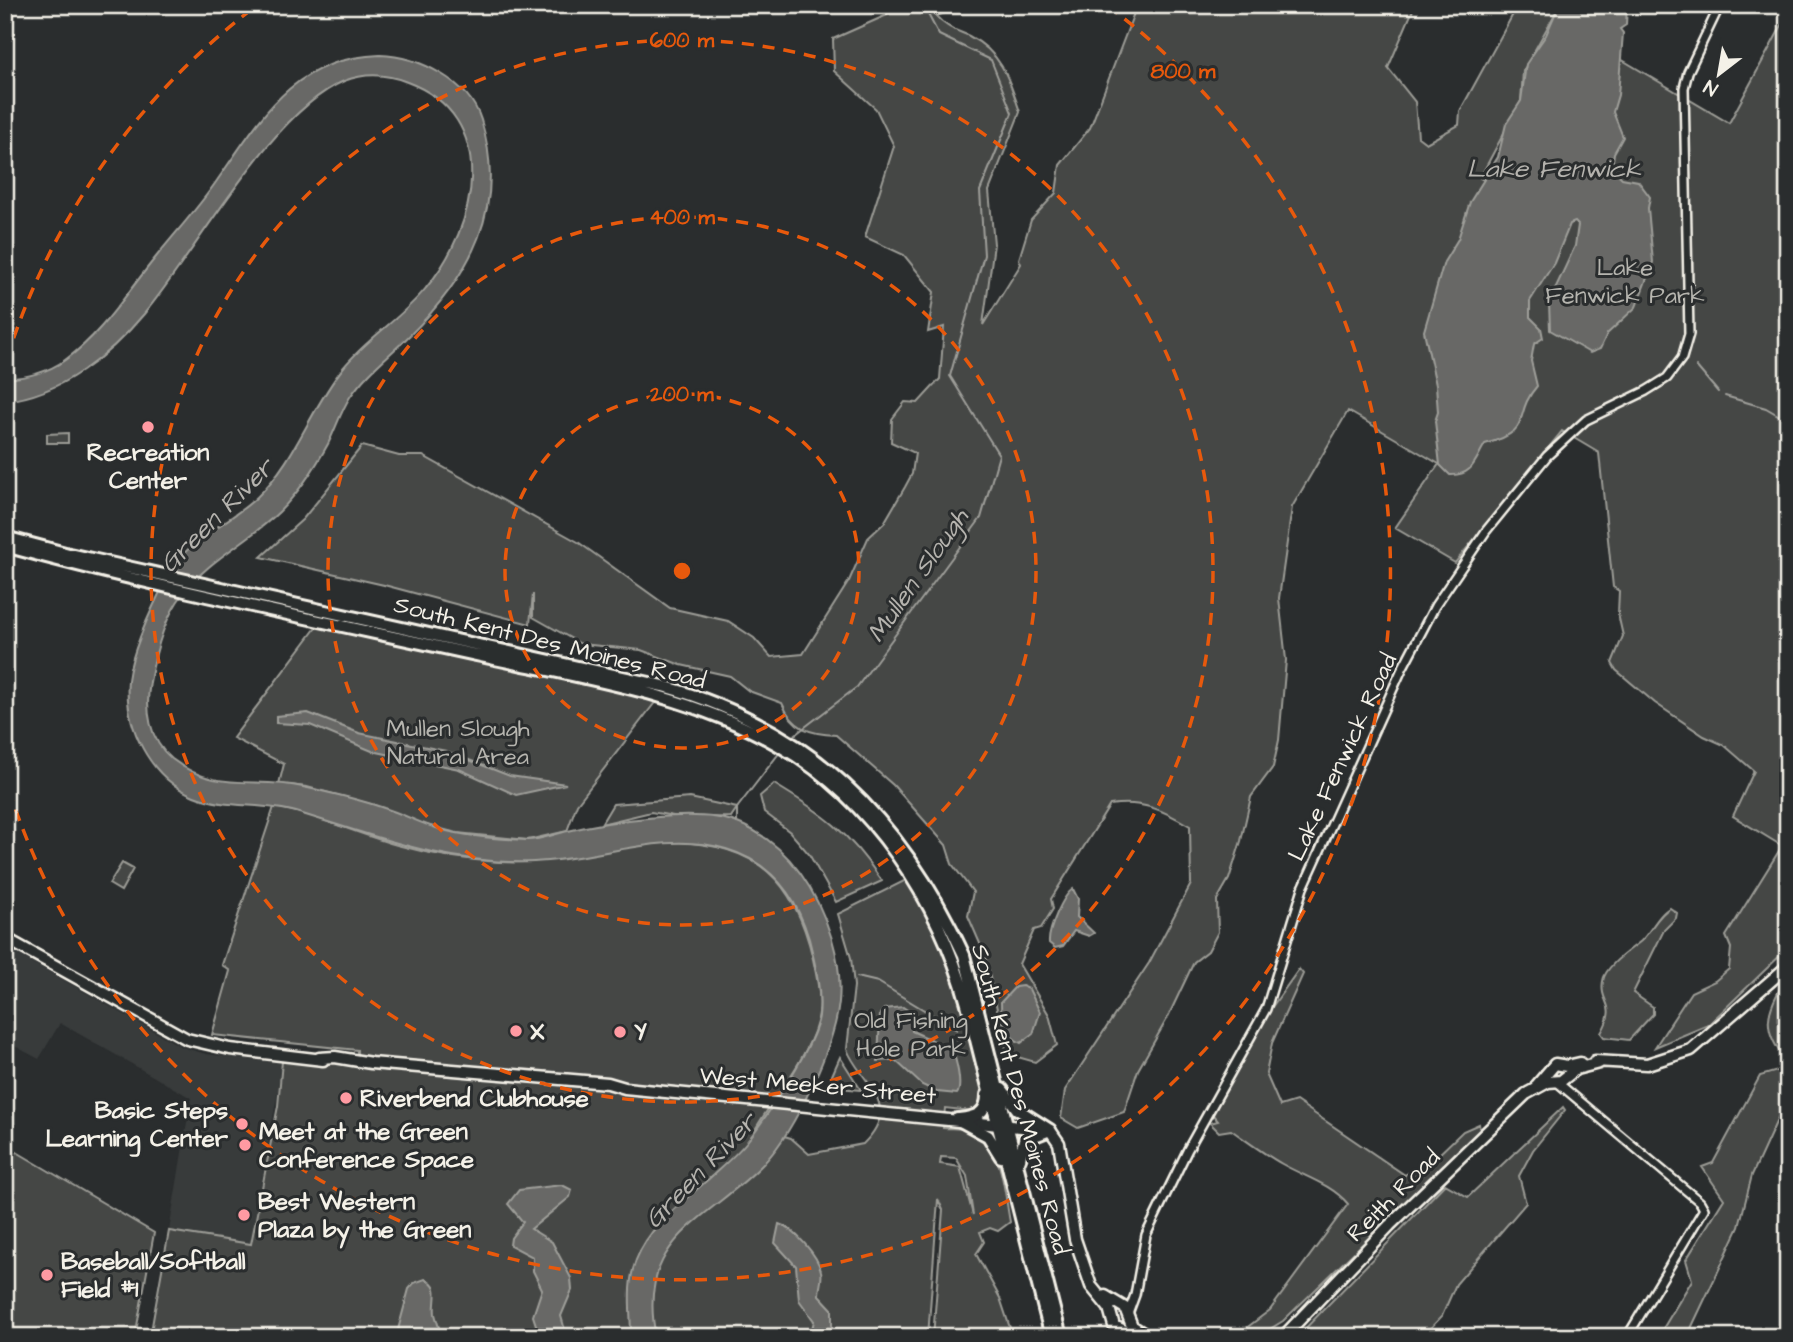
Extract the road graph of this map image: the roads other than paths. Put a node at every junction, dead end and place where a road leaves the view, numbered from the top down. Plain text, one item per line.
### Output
1 (1720, 5) edge
2 (5, 537) edge
3 (5, 546) edge
4 (136, 573) junction
5 (814, 763) junction
6 (5, 938) edge
7 (1788, 966) edge
8 (1566, 1071) junction
9 (490, 1074) junction
10 (1553, 1077) junction
11 (999, 1084) junction
12 (987, 1085) junction
13 (625, 1088) junction
14 (1571, 1091) junction
15 (957, 1119) junction
16 (1003, 1123) junction
17 (1050, 1130) junction
18 (1014, 1170) junction
19 (1134, 1292) junction
20 (1115, 1307) junction
21 (1126, 1320) junction
22 (1051, 1337) edge
23 (1061, 1337) edge
24 (1139, 1337) edge
25 (1149, 1337) edge
26 (1283, 1337) edge
27 (1627, 1337) edge

1 - 19 street, Lake Fenwick Road
2 - 4 highway, South Kent Des Moines Road
3 - 4 highway, South Kent Des Moines Road
4 - 5 highway, South Kent Des Moines Road
5 - 11 highway, South Kent Des Moines Road
5 - 12 highway, South Kent Des Moines Road
6 - 9 main road, West Meeker Street
7 - 8 main road
8 - 10 main road
8 - 10 main road
8 - 14 street
9 - 13 main road, West Meeker Street
9 - 13 main road, West Meeker Street
10 - 14 street
10 - 26 main road, Reith Road
11 - 16 highway, South Kent Des Moines Road
11 - 17 highway
12 - 15 highway
12 - 16 highway, South Kent Des Moines Road
13 - 15 main road, West Meeker Street
14 - 27 street
15 - 16 main road, West Meeker Street
15 - 18 highway
16 - 17 main road
16 - 18 highway, South Kent Des Moines Road
17 - 18 highway
17 - 20 main road
18 - 22 highway, South Kent Des Moines Road
18 - 23 highway, South Kent Des Moines Road
19 - 20 street
19 - 21 street, Lake Fenwick Road
20 - 21 main road
20 - 21 main road
21 - 24 main road
21 - 25 main road

